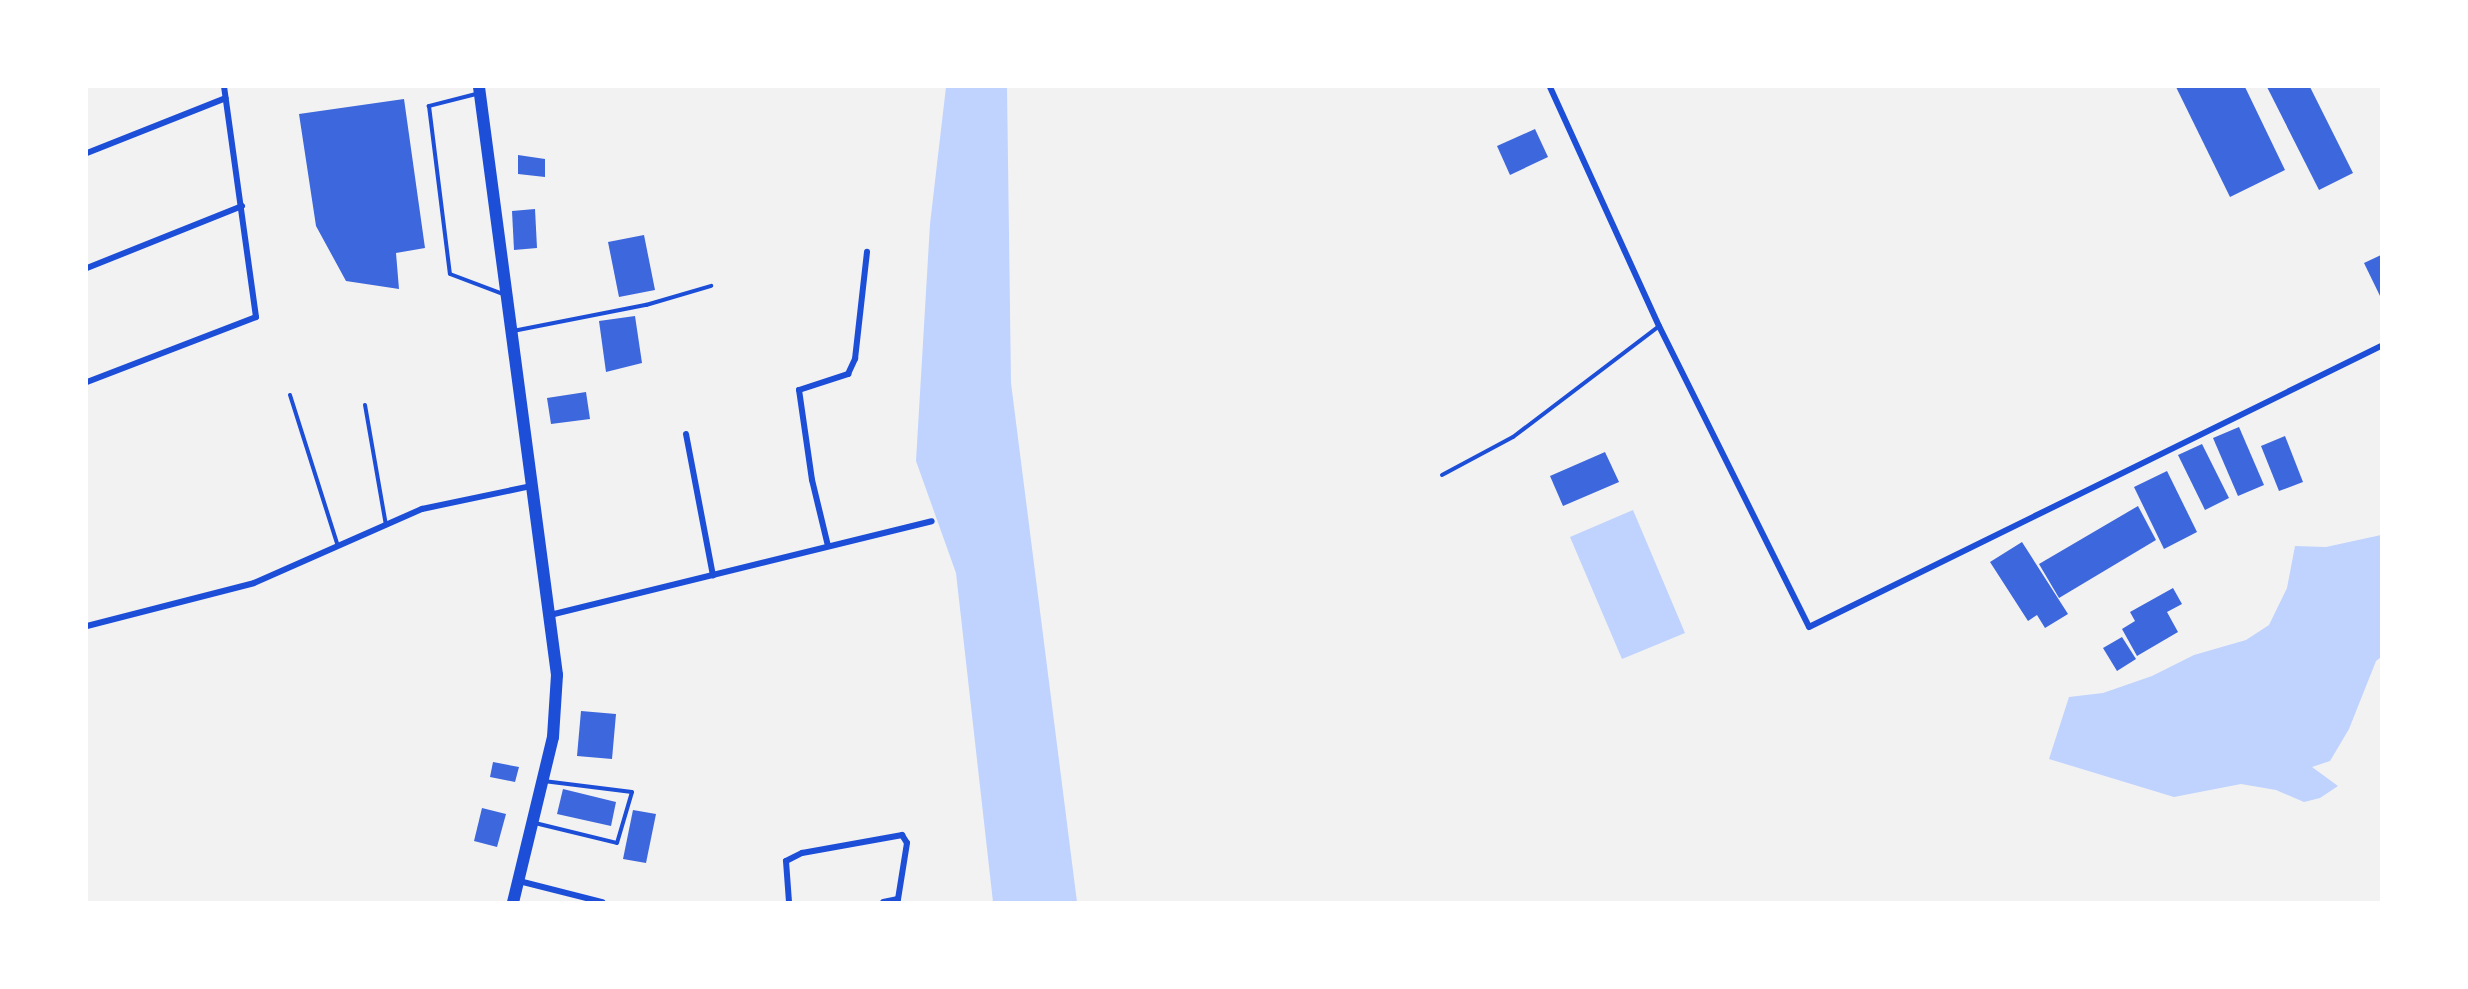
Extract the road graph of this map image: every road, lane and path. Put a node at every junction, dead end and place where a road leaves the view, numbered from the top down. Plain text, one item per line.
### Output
1 (224, 87) edge
2 (1550, 87) edge
3 (479, 90) edge
4 (226, 98) junction
5 (87, 153) edge
6 (242, 206) junction
7 (867, 252) dead end
8 (87, 268) edge
9 (711, 286) dead end
10 (507, 295) junction
11 (1659, 326) junction
12 (512, 332) junction
13 (2381, 345) edge
14 (87, 382) edge
15 (290, 395) dead end
16 (365, 405) dead end
17 (686, 434) dead end
18 (1442, 475) dead end
19 (532, 486) junction
20 (932, 521) dead end
21 (386, 525) junction
22 (338, 546) junction
23 (828, 546) junction
24 (713, 575) junction
25 (550, 615) junction
26 (87, 626) edge
27 (544, 781) junction
28 (535, 823) junction
29 (519, 881) junction
30 (513, 902) edge
31 (602, 902) edge
32 (789, 902) edge
33 (883, 902) edge

1 - 4 street
2 - 11 street
3 - 10 main road
3 - 10 lane
4 - 5 street
4 - 6 street
6 - 8 street
6 - 14 street
7 - 23 street
9 - 12 lane
10 - 12 main road
11 - 13 street
11 - 18 lane
12 - 19 main road
15 - 22 lane
16 - 21 lane
17 - 24 street
19 - 21 street
19 - 25 main road
20 - 23 street
21 - 22 street
22 - 26 street
23 - 24 street
24 - 25 street
25 - 27 main road
27 - 28 main road
27 - 28 lane
28 - 29 main road
29 - 30 main road
29 - 31 street
32 - 33 street

